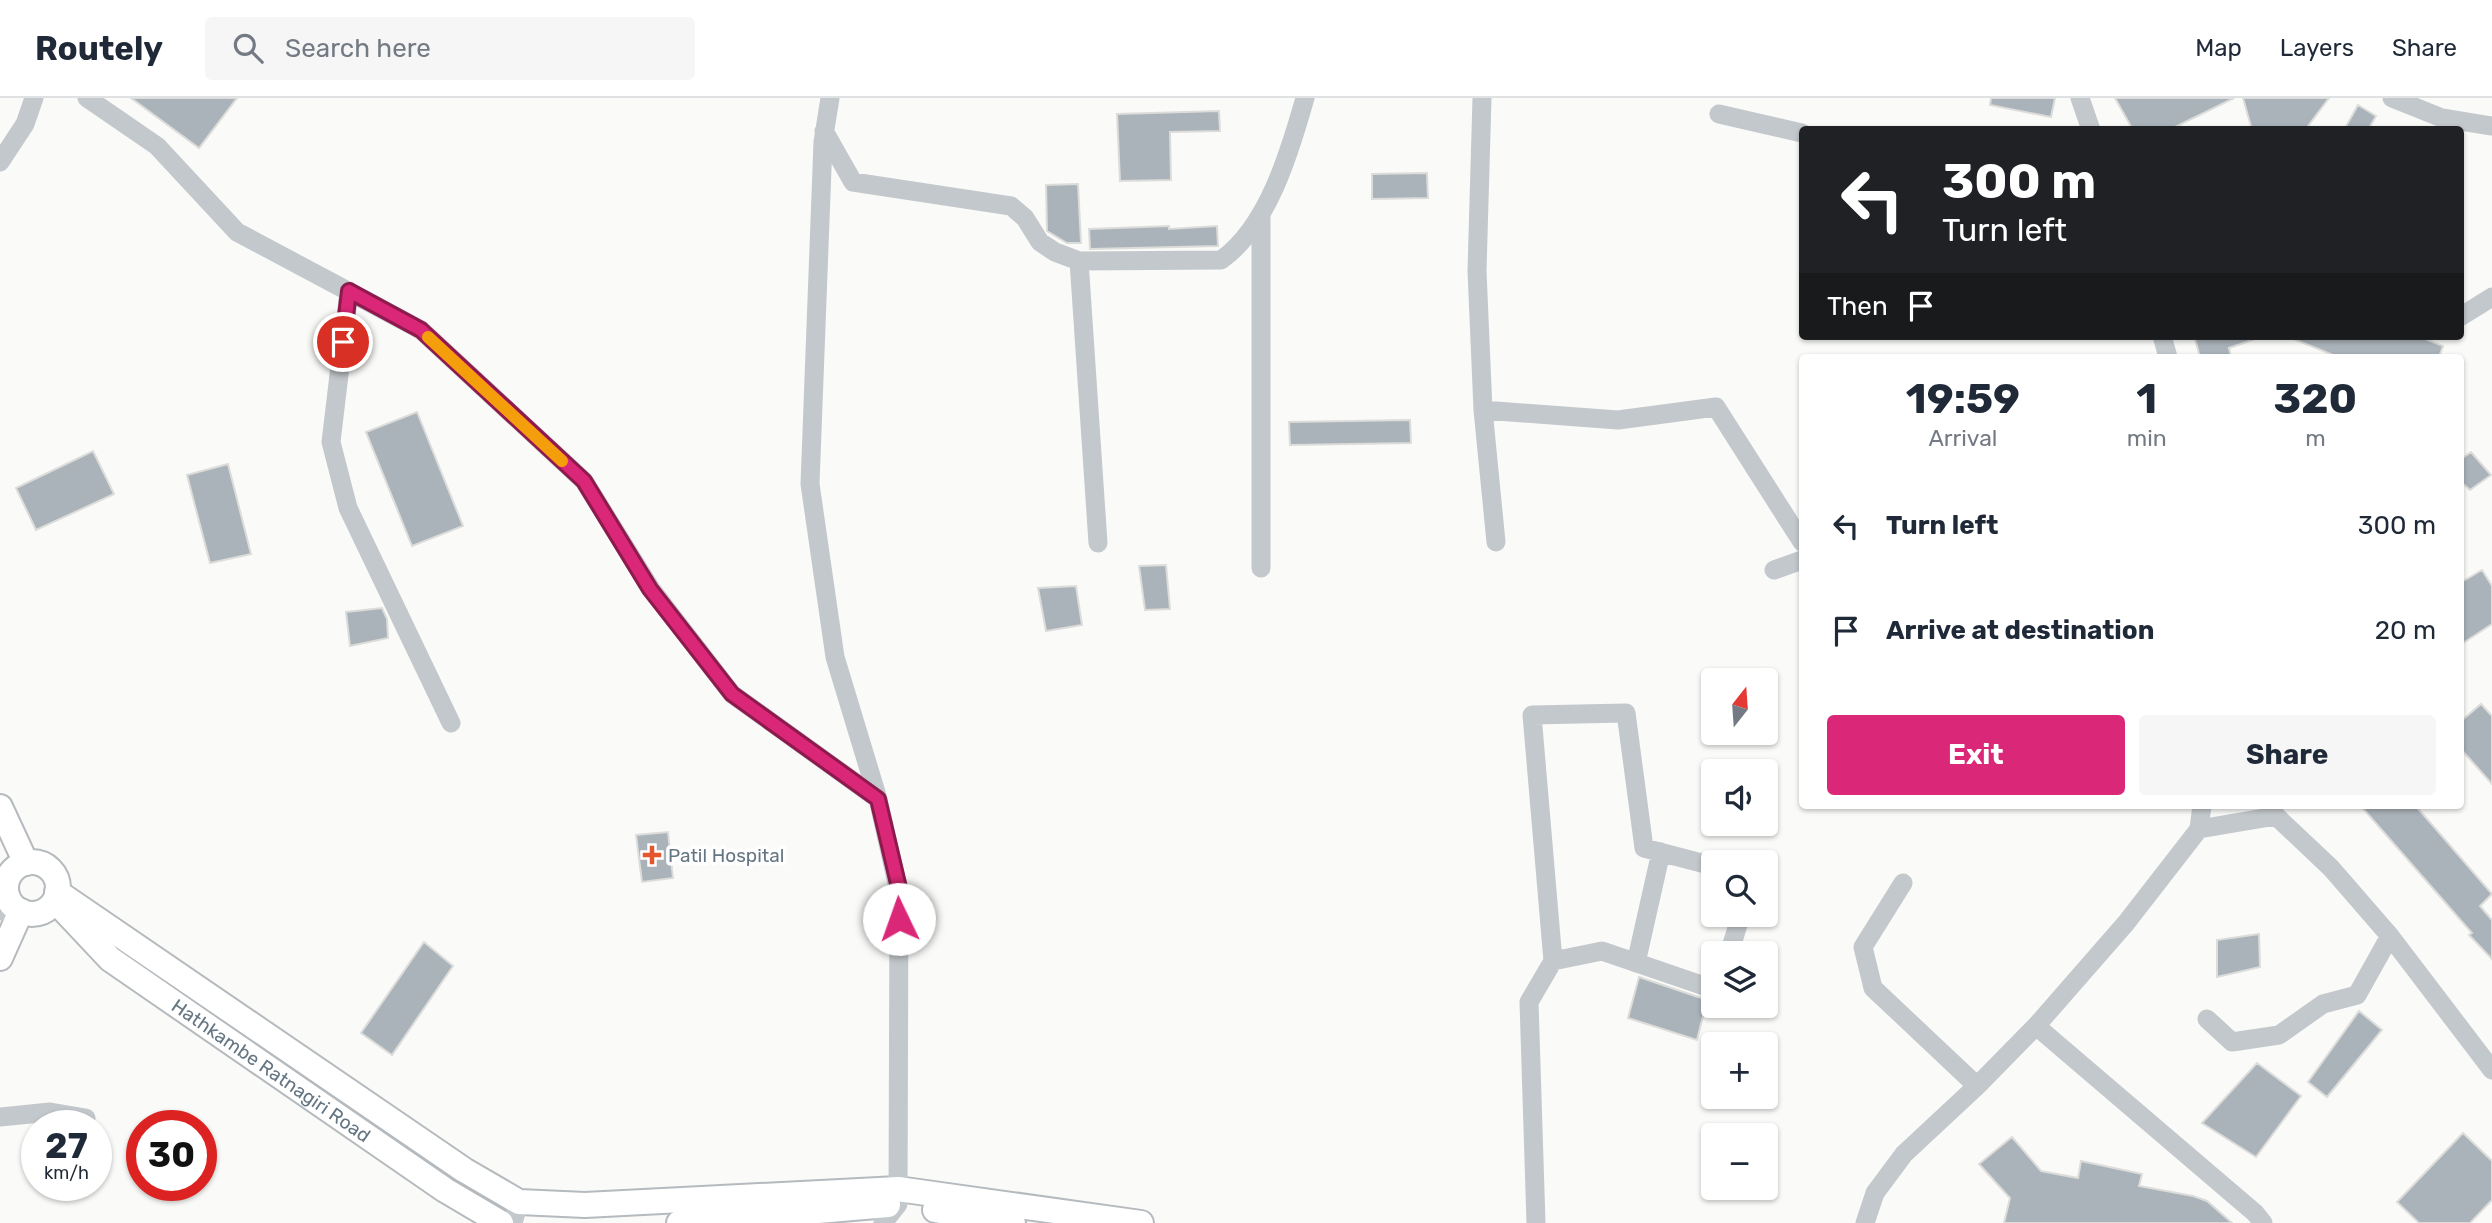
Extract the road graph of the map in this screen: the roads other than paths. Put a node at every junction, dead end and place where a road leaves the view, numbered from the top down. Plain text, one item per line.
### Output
1 (34, 98) edge
2 (87, 98) edge
3 (830, 98) edge
4 (1305, 98) edge
5 (1482, 98) edge
6 (2080, 98) edge
7 (2392, 98) edge
8 (1719, 114) dead end
9 (2090, 126) edge
10 (2492, 126) edge
11 (824, 131) junction
12 (1799, 132) edge
13 (0, 162) edge
14 (1261, 214) junction
15 (1079, 261) junction
16 (349, 291) junction
17 (2492, 296) edge
18 (2464, 314) edge
19 (1483, 410) junction
20 (1799, 537) edge
21 (1496, 542) dead end
22 (1098, 543) dead end
23 (1799, 560) edge
24 (1261, 568) dead end
25 (1774, 570) dead end
26 (451, 723) dead end
27 (878, 799) junction
28 (0, 807) edge
29 (2202, 809) edge
30 (2273, 810) edge
31 (2199, 830) junction
32 (1661, 852) junction
33 (15, 861) edge
34 (1701, 863) edge
35 (1902, 883) dead end
36 (56, 896) junction
37 (10, 911) edge
38 (2390, 936) junction
39 (0, 958) edge
40 (1553, 961) junction
41 (1636, 963) junction
42 (1701, 985) edge
43 (2207, 1019) dead end
44 (2036, 1026) junction
45 (2492, 1070) edge
46 (1977, 1086) junction
47 (21, 1115) edge
48 (0, 1117) edge
49 (893, 1205) edge
50 (516, 1212) edge
51 (501, 1223) edge
52 (679, 1223) edge
53 (1013, 1223) edge
54 (1141, 1223) edge
55 (1536, 1223) edge
56 (1865, 1223) edge
57 (2263, 1223) edge

1 - 13 street
2 - 16 street
3 - 11 street
4 - 14 street
5 - 19 street
6 - 9 street
7 - 10 street
8 - 12 street
11 - 15 street
11 - 27 street
14 - 15 street
14 - 24 street
15 - 22 street
16 - 26 street
16 - 27 street
17 - 18 street
19 - 20 street
19 - 21 street
23 - 25 street
27 - 49 street
28 - 33 main road
29 - 31 street
30 - 31 street
30 - 38 street
31 - 44 street
32 - 34 street
32 - 40 street
32 - 41 street
33 - 36 main road
33 - 37 main road
35 - 46 street
36 - 37 main road
36 - 50 main road
36 - 51 main road, Hathkambe Ratnagiri Road
37 - 39 main road
38 - 43 street
38 - 45 street
40 - 41 street
40 - 55 street
41 - 42 street
44 - 46 street
44 - 57 street
46 - 56 street
47 - 48 street
49 - 50 main road
49 - 52 main road
49 - 53 main road
49 - 54 main road

